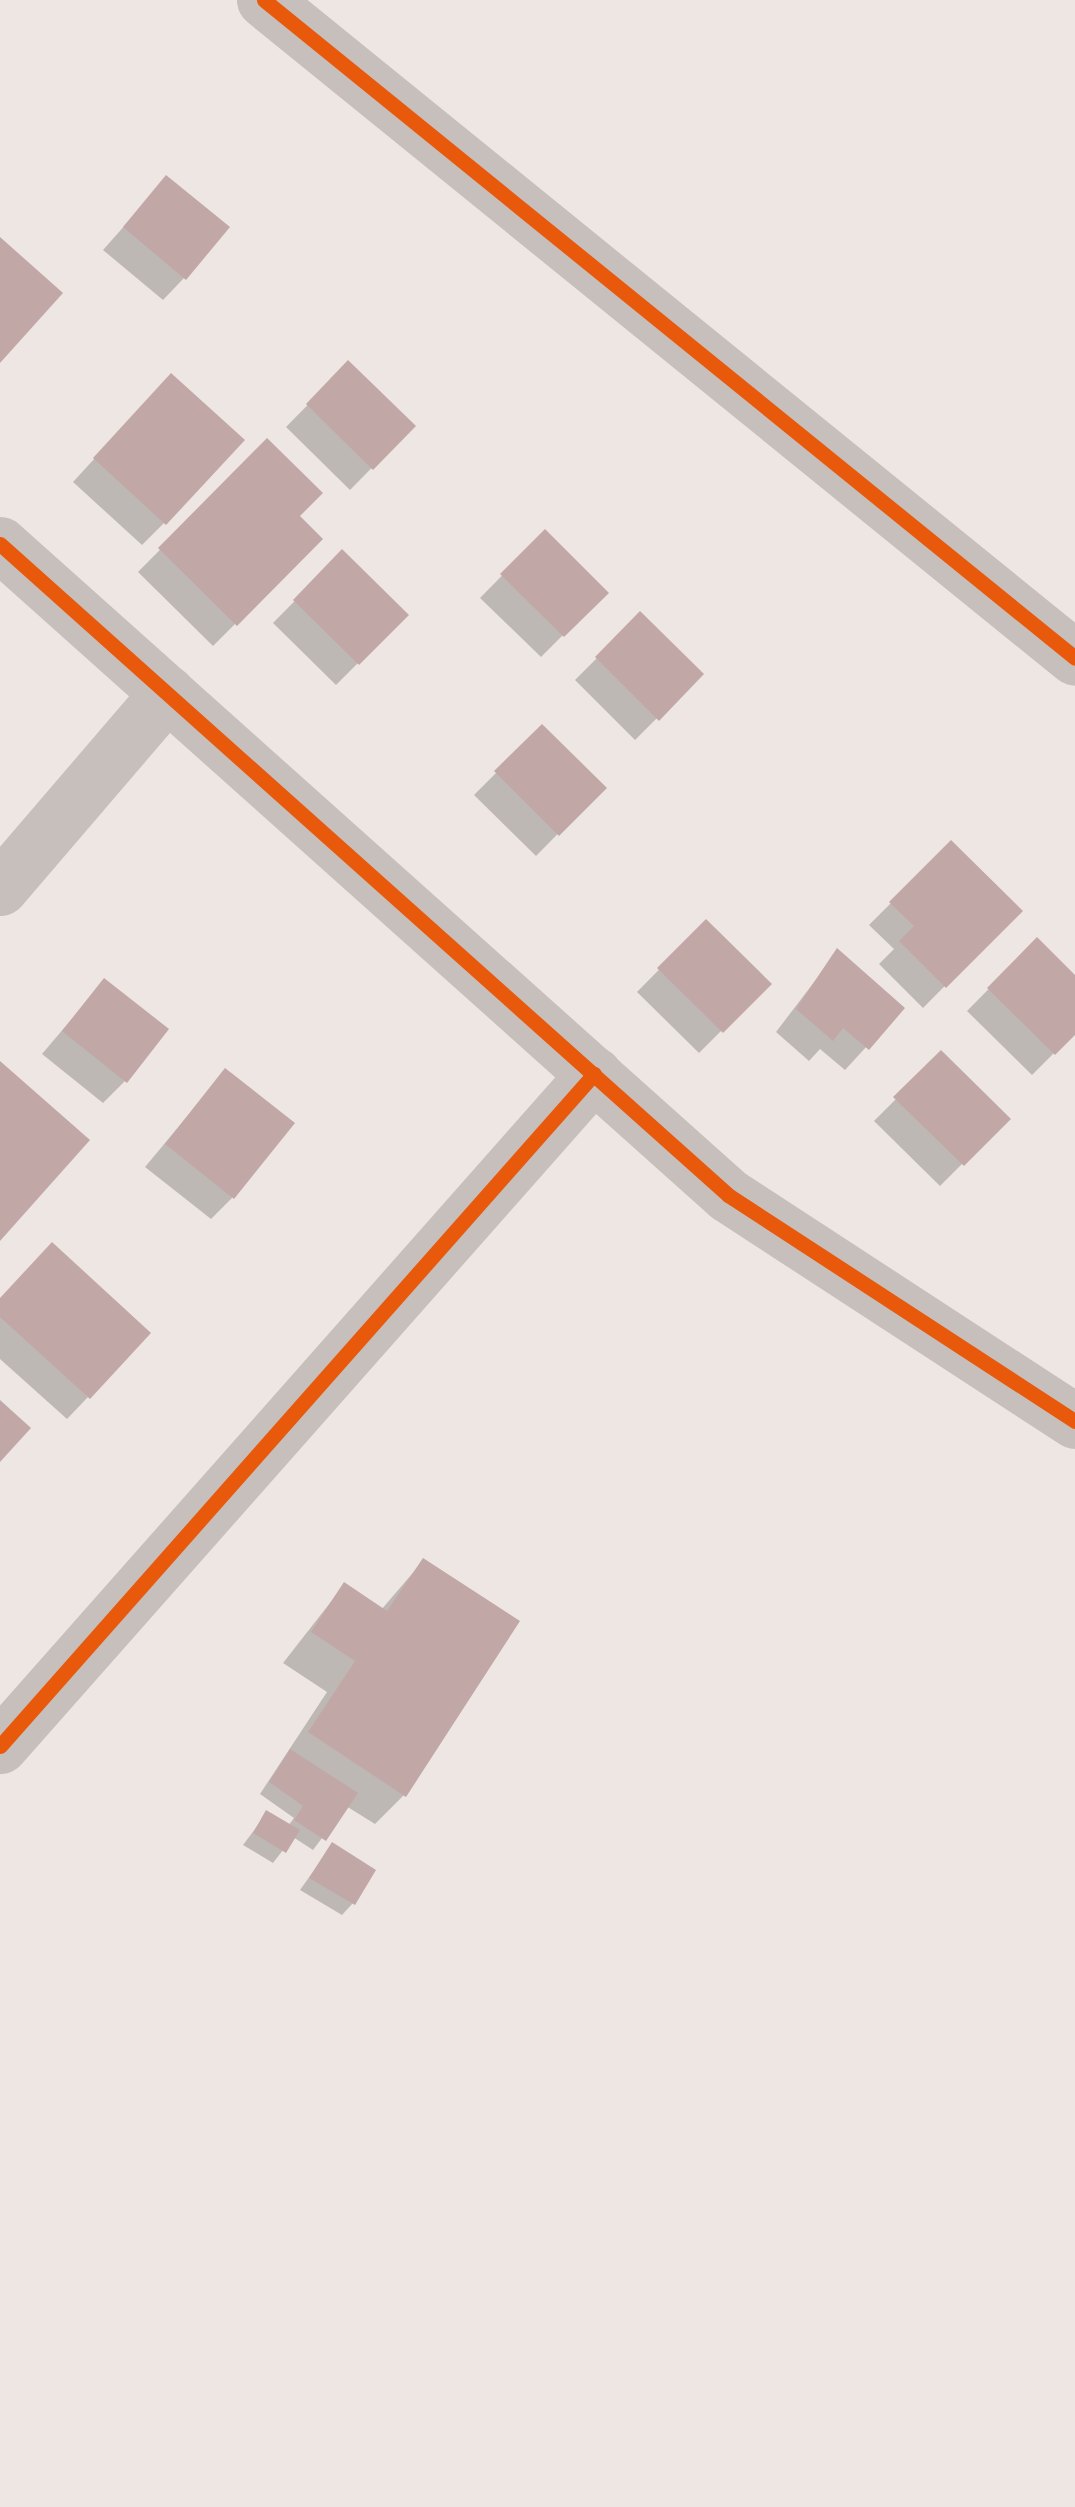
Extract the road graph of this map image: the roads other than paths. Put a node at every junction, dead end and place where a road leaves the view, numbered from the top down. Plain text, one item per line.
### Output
1 (264, 0) edge
2 (0, 544) edge
3 (1075, 658) edge
4 (167, 693) junction
5 (0, 888) edge
6 (594, 1074) junction
7 (1075, 1421) edge
8 (0, 1746) edge

1 - 3 street
2 - 4 street
4 - 5 street
4 - 6 street
6 - 7 street
6 - 8 street

